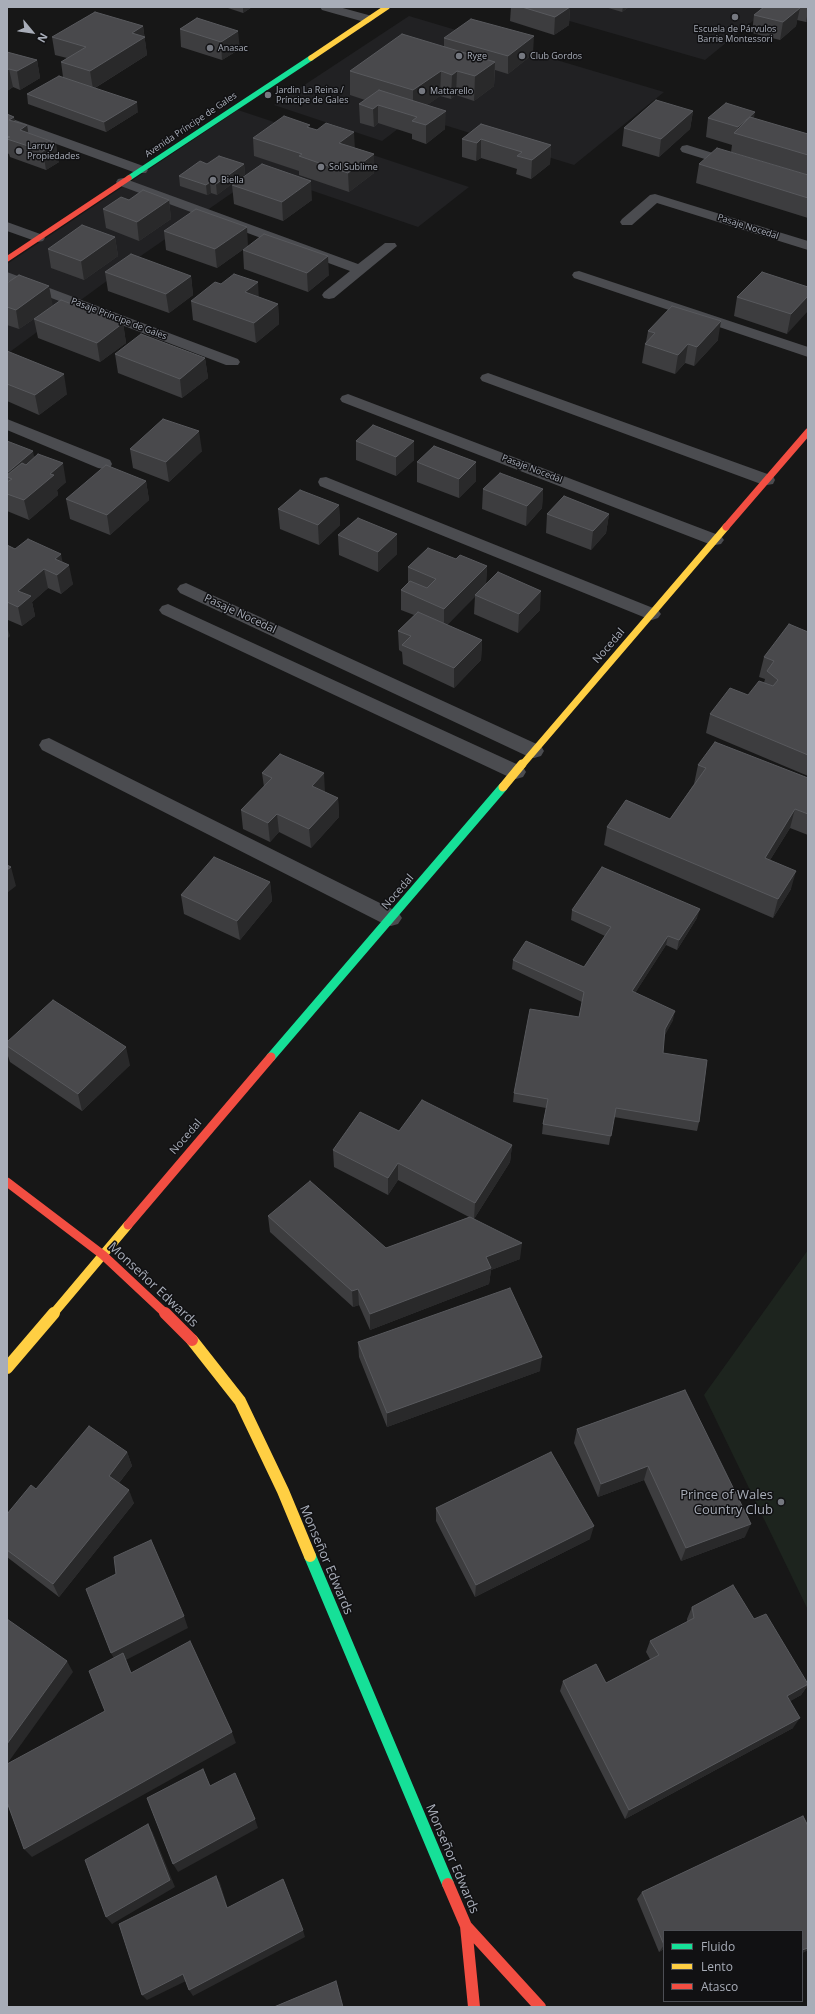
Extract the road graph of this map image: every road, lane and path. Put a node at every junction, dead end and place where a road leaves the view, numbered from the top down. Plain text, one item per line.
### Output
1 (326, 7) edge
2 (386, 7) edge
3 (368, 19) junction
4 (7, 121) edge
5 (687, 149) dead end
6 (747, 168) edge
7 (141, 170) junction
8 (123, 182) junction
9 (627, 222) dead end
10 (7, 226) edge
11 (38, 238) junction
12 (390, 246) dead end
13 (808, 246) edge
14 (7, 259) edge
15 (360, 270) junction
16 (579, 275) dead end
17 (7, 276) edge
18 (329, 295) dead end
19 (808, 352) edge
20 (232, 362) dead end
21 (488, 378) dead end
22 (348, 399) dead end
23 (7, 424) edge
24 (808, 432) edge
25 (104, 464) dead end
26 (766, 480) junction
27 (326, 482) dead end
28 (715, 540) junction
29 (186, 589) dead end
30 (168, 610) dead end
31 (652, 614) junction
32 (49, 745) dead end
33 (534, 751) junction
34 (516, 772) junction
35 (391, 918) junction
36 (7, 1182) edge
37 (103, 1255) junction
38 (7, 1368) edge
39 (466, 1926) junction
40 (474, 2007) edge
41 (540, 2007) edge

1 - 3 street
2 - 3 street, Avenida Príncipe de Gales
3 - 7 street, Avenida Príncipe de Gales
4 - 7 street
5 - 6 street
7 - 8 street, Avenida Príncipe de Gales
8 - 11 street, Avenida Príncipe de Gales
8 - 15 street
9 - 13 street, Pasaje Nocedal
10 - 11 street
11 - 14 street, Avenida Príncipe de Gales
12 - 15 street
15 - 18 street
16 - 19 street
17 - 20 street, Pasaje Príncipe de Gales
21 - 26 street
22 - 28 street, Pasaje Nocedal
23 - 25 street
24 - 26 street, Nocedal
26 - 28 street, Nocedal
27 - 31 street
28 - 31 street, Nocedal
29 - 33 street, Pasaje Nocedal
30 - 34 street
31 - 33 street, Nocedal
32 - 35 street
33 - 34 street, Nocedal
34 - 35 street, Nocedal
35 - 37 street, Nocedal
36 - 37 street, Monseñor Edwards
37 - 38 street, Nocedal
37 - 39 street, Monseñor Edwards
39 - 40 street
39 - 41 street, Monseñor Edwards

